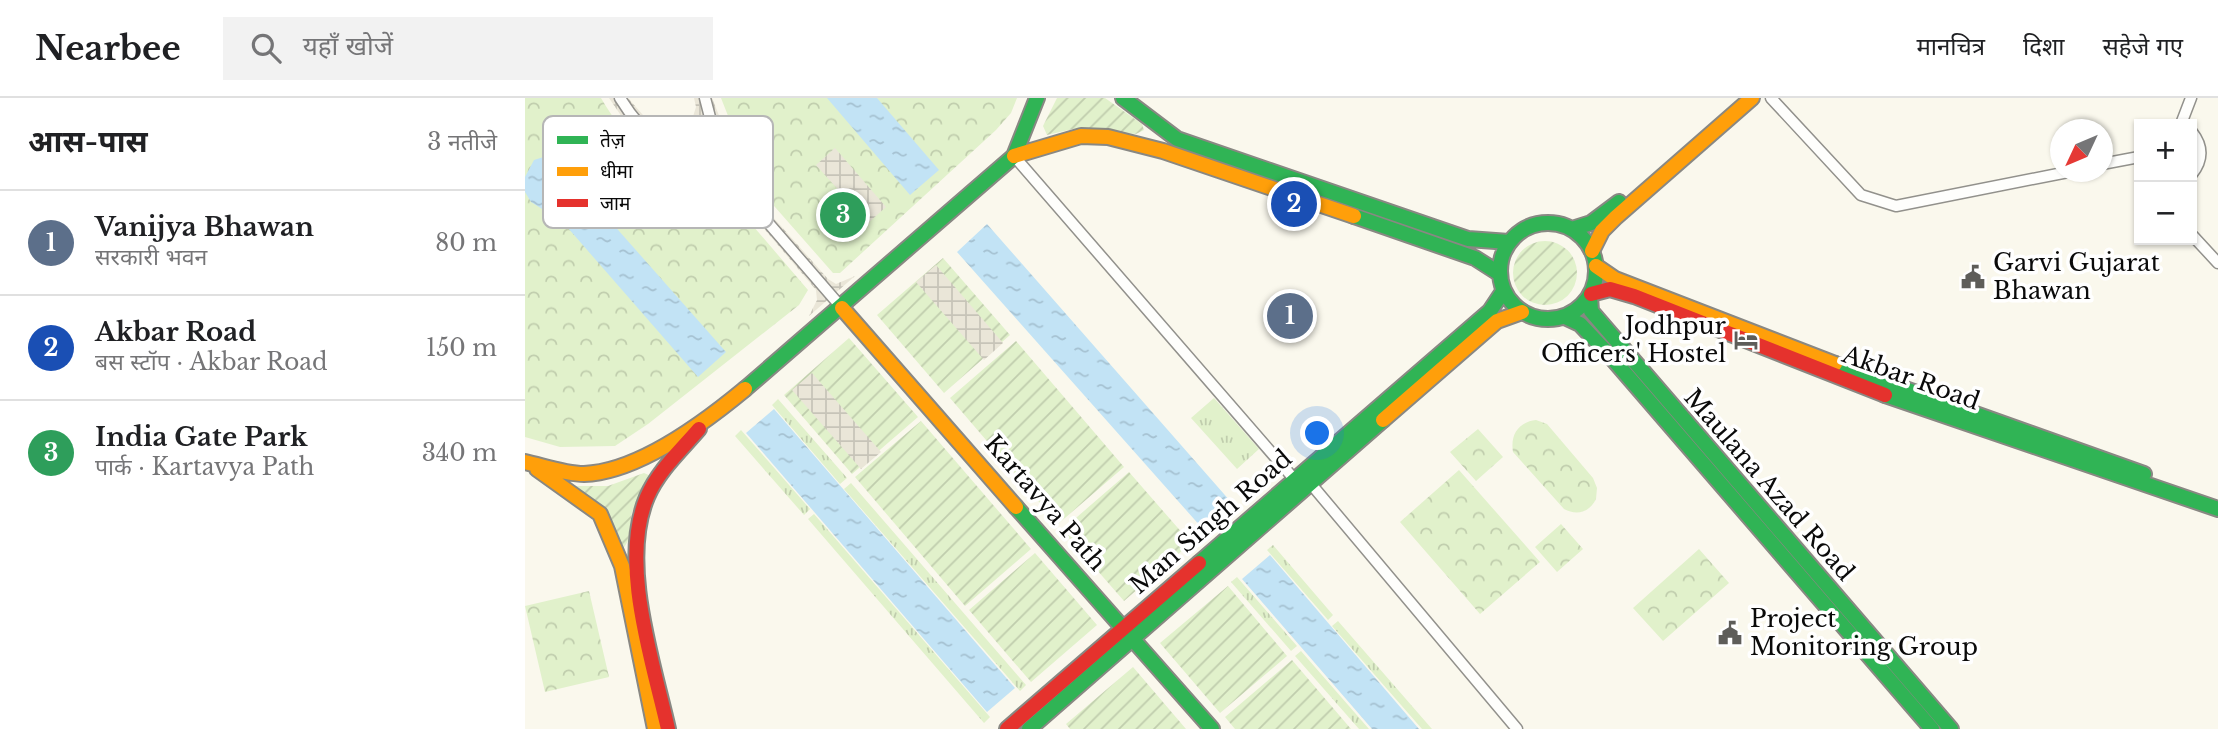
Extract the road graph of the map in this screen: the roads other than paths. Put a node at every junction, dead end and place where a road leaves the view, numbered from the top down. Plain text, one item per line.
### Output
1 (620, 98) edge
2 (705, 98) edge
3 (1037, 98) edge
4 (1123, 98) edge
5 (1740, 98) edge
6 (1752, 98) edge
7 (1771, 98) edge
8 (2191, 98) edge
9 (633, 116) edge
10 (710, 116) edge
11 (2183, 119) edge
12 (1160, 126) junction
13 (2197, 142) edge
14 (1151, 148) junction
15 (1014, 156) junction
16 (2134, 158) edge
17 (2113, 162) edge
18 (2197, 166) edge
19 (2050, 176) edge
20 (773, 228) edge
21 (1574, 230) junction
22 (2197, 240) edge
23 (1509, 242) junction
24 (1592, 251) junction
25 (2218, 263) edge
26 (1597, 266) junction
27 (1500, 274) junction
28 (1504, 290) junction
29 (1590, 295) junction
30 (842, 308) junction
31 (1522, 312) junction
32 (1565, 317) junction
33 (705, 422) junction
34 (526, 463) edge
35 (1295, 480) junction
36 (1311, 484) junction
37 (2218, 500) edge
38 (2218, 509) edge
39 (629, 567) junction
40 (1128, 633) junction
41 (655, 729) edge
42 (668, 729) edge
43 (1007, 729) edge
44 (1029, 729) edge
45 (1212, 729) edge
46 (1517, 729) edge
47 (1932, 729) edge
48 (1951, 729) edge

1 - 9 street
2 - 10 street
3 - 15 main road
4 - 12 main road
5 - 21 main road
6 - 24 main road
7 - 19 street
8 - 11 street
12 - 14 main road
12 - 23 main road
13 - 18 street
14 - 15 main road
14 - 27 main road
15 - 30 main road
15 - 35 street
16 - 17 street
20 - 30 street
21 - 23 main road
21 - 24 main road
22 - 25 street
23 - 27 main road
24 - 26 main road
26 - 29 main road
26 - 37 main road, Akbar Road
27 - 28 main road
28 - 31 main road
28 - 35 main road, Man Singh Road
29 - 32 main road
29 - 38 main road, Akbar Road
29 - 48 main road, Maulana Azad Road
30 - 33 main road
30 - 40 main road, Kartavya Path
31 - 32 main road
31 - 36 main road, Man Singh Road
32 - 47 main road, Maulana Azad Road
33 - 34 main road
33 - 39 main road
34 - 39 main road
35 - 40 main road, Man Singh Road
36 - 40 main road, Man Singh Road
36 - 46 street
39 - 41 main road
39 - 42 main road
40 - 43 main road, Man Singh Road
40 - 44 main road, Man Singh Road
40 - 45 main road, Kartavya Path

